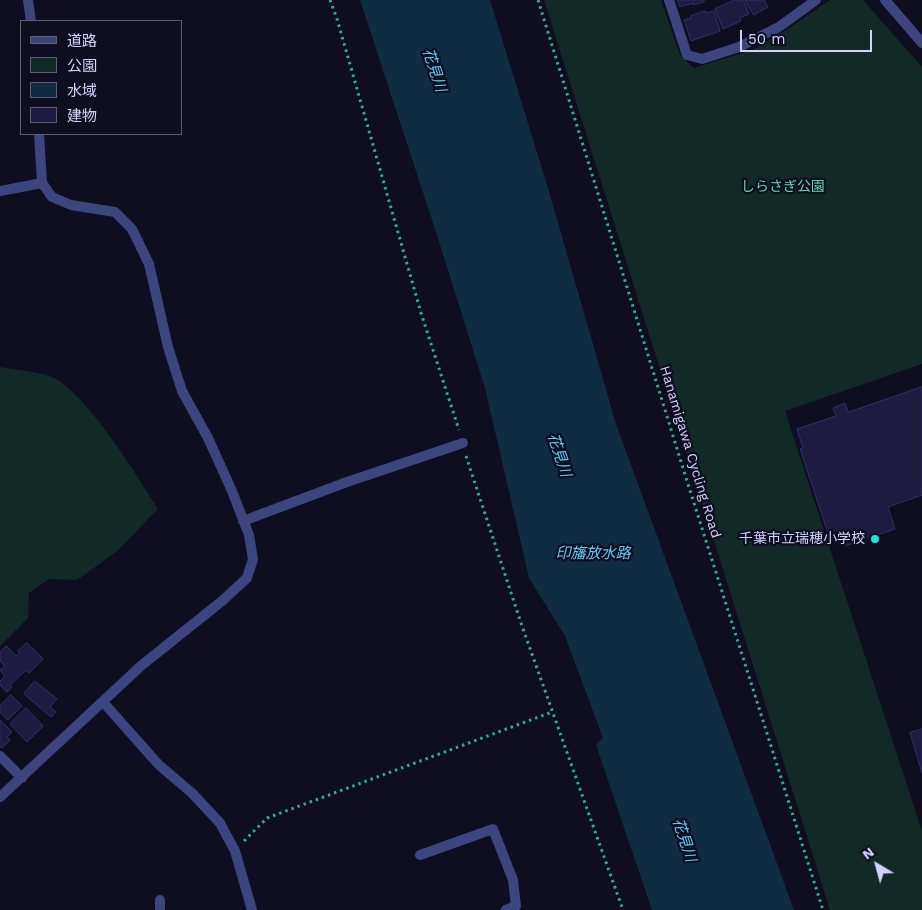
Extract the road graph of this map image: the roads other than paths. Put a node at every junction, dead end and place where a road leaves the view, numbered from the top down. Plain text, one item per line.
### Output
1 (28, 0) edge
2 (669, 0) edge
3 (816, 0) edge
4 (885, 0) edge
5 (31, 20) edge
6 (922, 43) edge
7 (39, 135) edge
8 (42, 183) junction
9 (0, 191) edge
10 (463, 444) road end
11 (244, 521) junction
12 (103, 702) junction
13 (0, 756) edge
14 (22, 778) junction
15 (0, 797) edge
16 (420, 855) dead end
17 (513, 909) edge
18 (252, 910) edge

1 - 5 street
2 - 3 street
4 - 6 street
7 - 8 street
8 - 9 street
8 - 11 street
10 - 11 street
11 - 12 street
12 - 14 street
12 - 18 street
13 - 14 street
14 - 15 street
16 - 17 street

